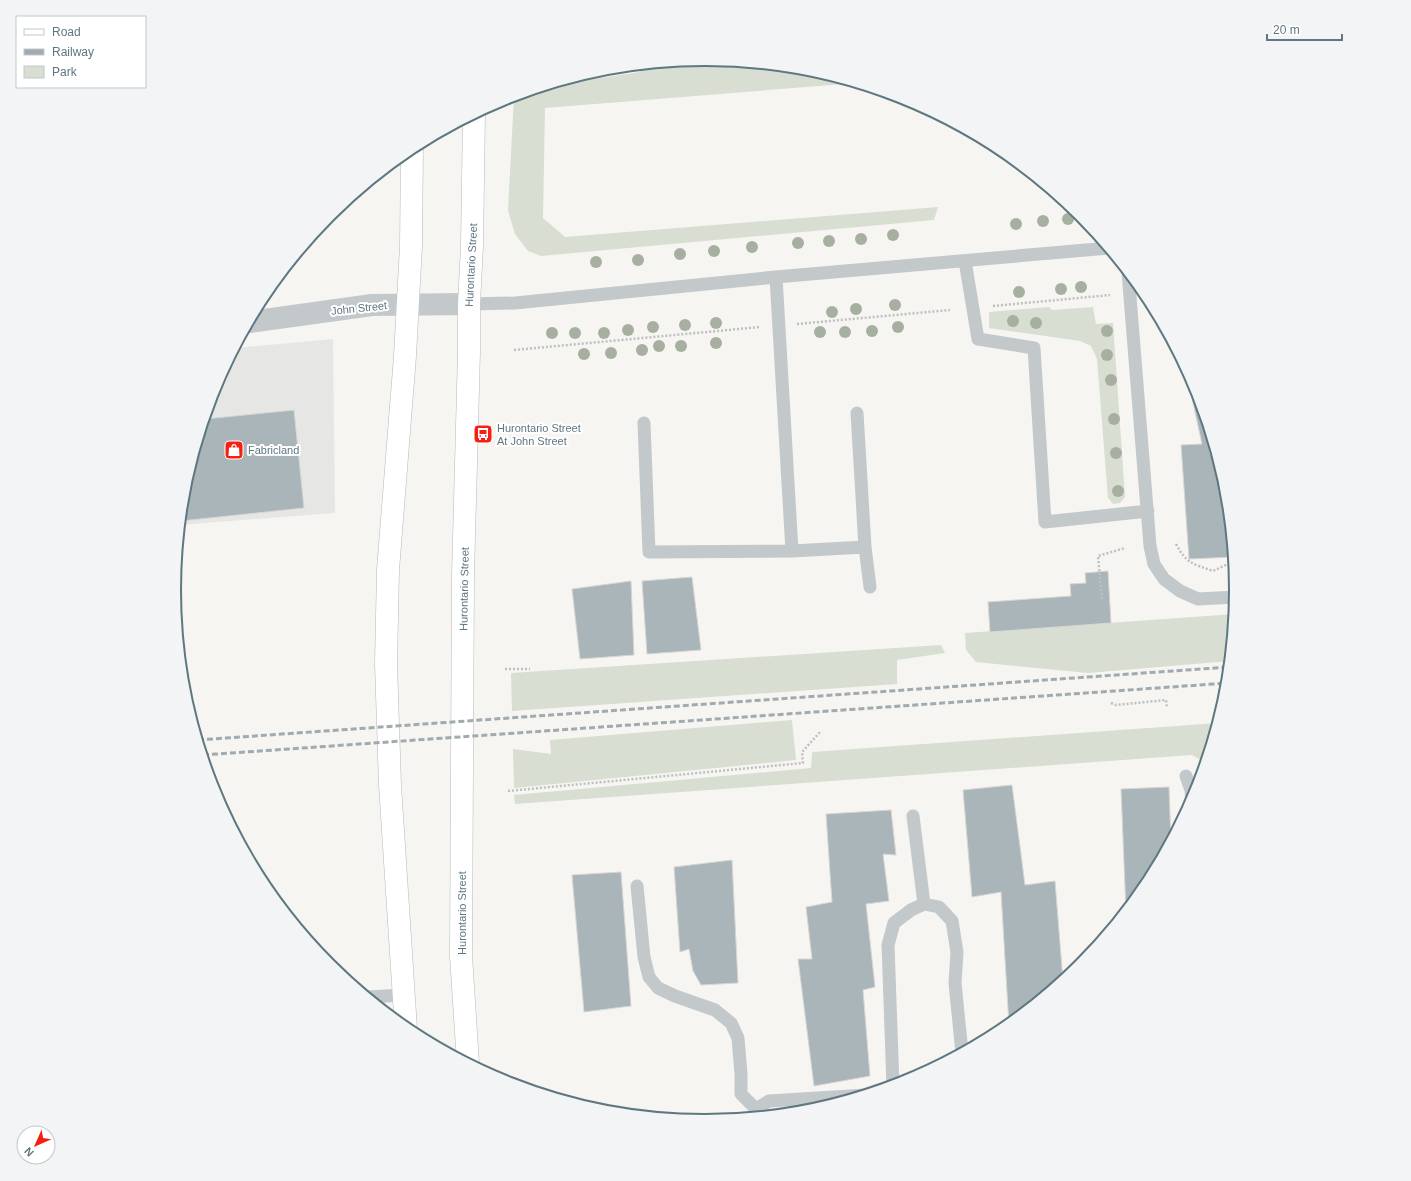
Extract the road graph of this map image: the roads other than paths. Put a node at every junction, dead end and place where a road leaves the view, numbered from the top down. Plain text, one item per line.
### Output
1 (474, 120) edge
2 (412, 155) edge
3 (1103, 249) edge
4 (965, 261) junction
5 (776, 277) junction
6 (1129, 280) edge
7 (469, 304) junction
8 (408, 305) junction
9 (255, 321) edge
10 (857, 413) dead end
11 (644, 423) dead end
12 (1148, 511) junction
13 (865, 547) junction
14 (792, 551) junction
15 (870, 587) dead end
16 (1230, 596) edge
17 (1186, 776) dead end
18 (1191, 789) edge
19 (913, 816) dead end
20 (637, 886) dead end
21 (924, 904) junction
22 (404, 995) junction
23 (375, 997) edge
24 (406, 1021) edge
25 (962, 1048) edge
26 (468, 1058) edge
27 (893, 1080) edge
28 (843, 1096) edge
29 (754, 1113) edge

1 - 7 main road, Hurontario Street
2 - 8 main road
3 - 4 lane
4 - 5 lane
4 - 12 lane
5 - 7 lane
5 - 14 lane
6 - 12 lane
7 - 8 street, John Street
7 - 26 main road, Hurontario Street
8 - 9 street, John Street
8 - 22 main road
10 - 13 lane
11 - 14 lane
12 - 16 lane
13 - 14 lane
13 - 15 lane
17 - 18 lane
19 - 21 lane
20 - 29 lane
21 - 25 lane
21 - 27 lane
22 - 23 lane
22 - 24 main road
28 - 29 lane

